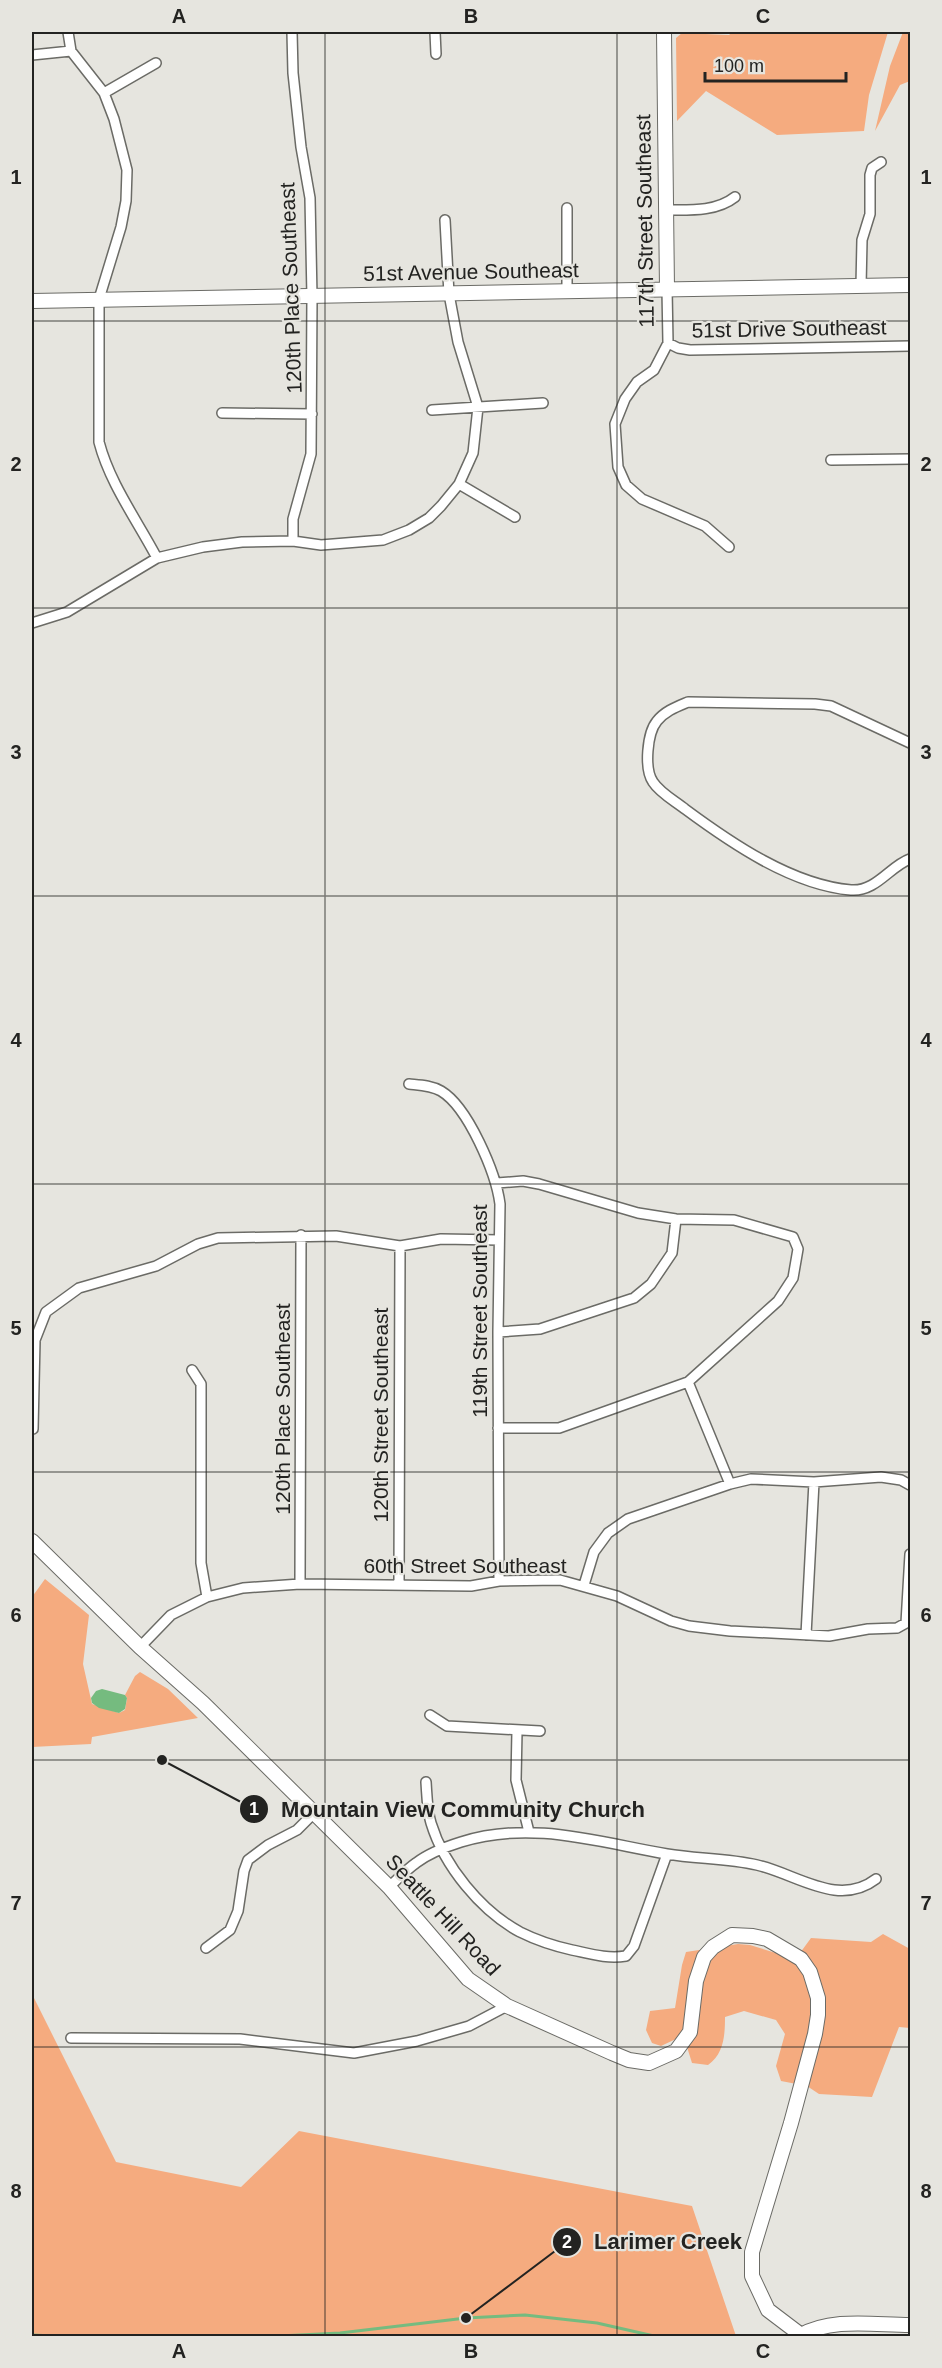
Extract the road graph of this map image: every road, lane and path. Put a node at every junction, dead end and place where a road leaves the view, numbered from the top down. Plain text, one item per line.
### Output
1 (68, 32) edge
2 (292, 32) edge
3 (435, 32) edge
4 (664, 32) edge
5 (71, 51) junction
6 (436, 54) dead end
7 (32, 55) edge
8 (156, 63) dead end
9 (104, 93) junction
10 (881, 162) dead end
11 (735, 197) dead end
12 (567, 208) dead end
13 (666, 210) junction
14 (445, 220) dead end
15 (910, 285) edge
16 (861, 286) junction
17 (667, 288) junction
18 (567, 291) junction
19 (449, 294) junction
20 (312, 297) junction
21 (99, 299) junction
22 (32, 301) edge
23 (668, 343) junction
24 (910, 346) edge
25 (543, 403) dead end
26 (478, 407) junction
27 (432, 410) dead end
28 (222, 413) dead end
29 (312, 414) junction
30 (910, 459) edge
31 (831, 460) dead end
32 (459, 484) junction
33 (515, 517) dead end
34 (293, 542) junction
35 (729, 547) dead end
36 (157, 558) junction
37 (32, 623) edge
38 (910, 743) edge
39 (910, 859) edge
40 (409, 1084) dead end
41 (497, 1184) junction
42 (676, 1219) junction
43 (302, 1235) junction
44 (499, 1240) junction
45 (400, 1246) junction
46 (498, 1332) junction
47 (192, 1370) dead end
48 (688, 1382) junction
49 (33, 1428) dead end
50 (498, 1428) junction
51 (814, 1482) junction
52 (730, 1484) junction
53 (910, 1485) edge
54 (32, 1541) edge
55 (910, 1554) edge
56 (499, 1581) junction
57 (300, 1584) junction
58 (399, 1584) junction
59 (584, 1585) junction
60 (207, 1597) junction
61 (806, 1635) junction
62 (140, 1647) junction
63 (430, 1715) dead end
64 (517, 1731) junction
65 (540, 1731) dead end
66 (426, 1782) dead end
67 (314, 1813) junction
68 (529, 1832) junction
69 (442, 1848) junction
70 (667, 1854) junction
71 (876, 1879) dead end
72 (389, 1887) junction
73 (206, 1948) dead end
74 (507, 2006) junction
75 (71, 2038) dead end
76 (910, 2325) edge
77 (800, 2336) edge

1 - 5 street
2 - 20 street, 120th Place Southeast
3 - 6 street
4 - 13 main road, 117th Street Southeast
5 - 7 street
5 - 9 street
8 - 9 street
9 - 21 street
10 - 16 street
11 - 13 street
12 - 18 street
13 - 17 main road, 117th Street Southeast
14 - 19 street
15 - 16 main road, 51st Avenue Southeast
16 - 17 main road, 51st Avenue Southeast
17 - 18 main road, 51st Avenue Southeast
17 - 23 street, 117th Street Southeast
18 - 19 main road, 51st Avenue Southeast
19 - 20 main road, 51st Avenue Southeast
19 - 26 street
20 - 21 main road, 51st Avenue Southeast
20 - 29 street, 120th Place Southeast
21 - 22 main road, 51st Avenue Southeast
21 - 36 street
23 - 24 street, 51st Drive Southeast
23 - 35 street, 117th Street Southeast
25 - 26 street
26 - 27 street
26 - 32 street
28 - 29 street
29 - 34 street, 120th Place Southeast
30 - 31 street
32 - 33 street
32 - 34 street
34 - 36 street
36 - 37 street
38 - 39 street
40 - 41 street, 119th Street Southeast
41 - 42 street
41 - 44 street, 119th Street Southeast
42 - 46 street
42 - 48 street
43 - 45 street
43 - 49 street
43 - 57 street, 120th Place Southeast
44 - 45 street
44 - 46 street, 119th Street Southeast
45 - 58 street, 120th Street Southeast
46 - 50 street, 119th Street Southeast
47 - 60 street
48 - 50 street
48 - 52 street
50 - 56 street, 119th Street Southeast
51 - 52 street
51 - 53 street
51 - 61 street
52 - 59 street
54 - 62 main road, Seattle Hill Road
55 - 61 street, 60th Street Southeast
56 - 58 street, 60th Street Southeast
56 - 59 street, 60th Street Southeast
57 - 58 street, 60th Street Southeast
57 - 60 street, 60th Street Southeast
59 - 61 street, 60th Street Southeast
60 - 62 street, 60th Street Southeast
62 - 67 main road, Seattle Hill Road
63 - 64 street
64 - 65 street
64 - 68 street
66 - 69 street
67 - 72 main road, Seattle Hill Road
67 - 73 street
68 - 69 street
68 - 70 street
69 - 70 street
69 - 72 street
70 - 71 street
72 - 74 main road, Seattle Hill Road
74 - 75 street
74 - 77 main road, Seattle Hill Road
76 - 77 main road

